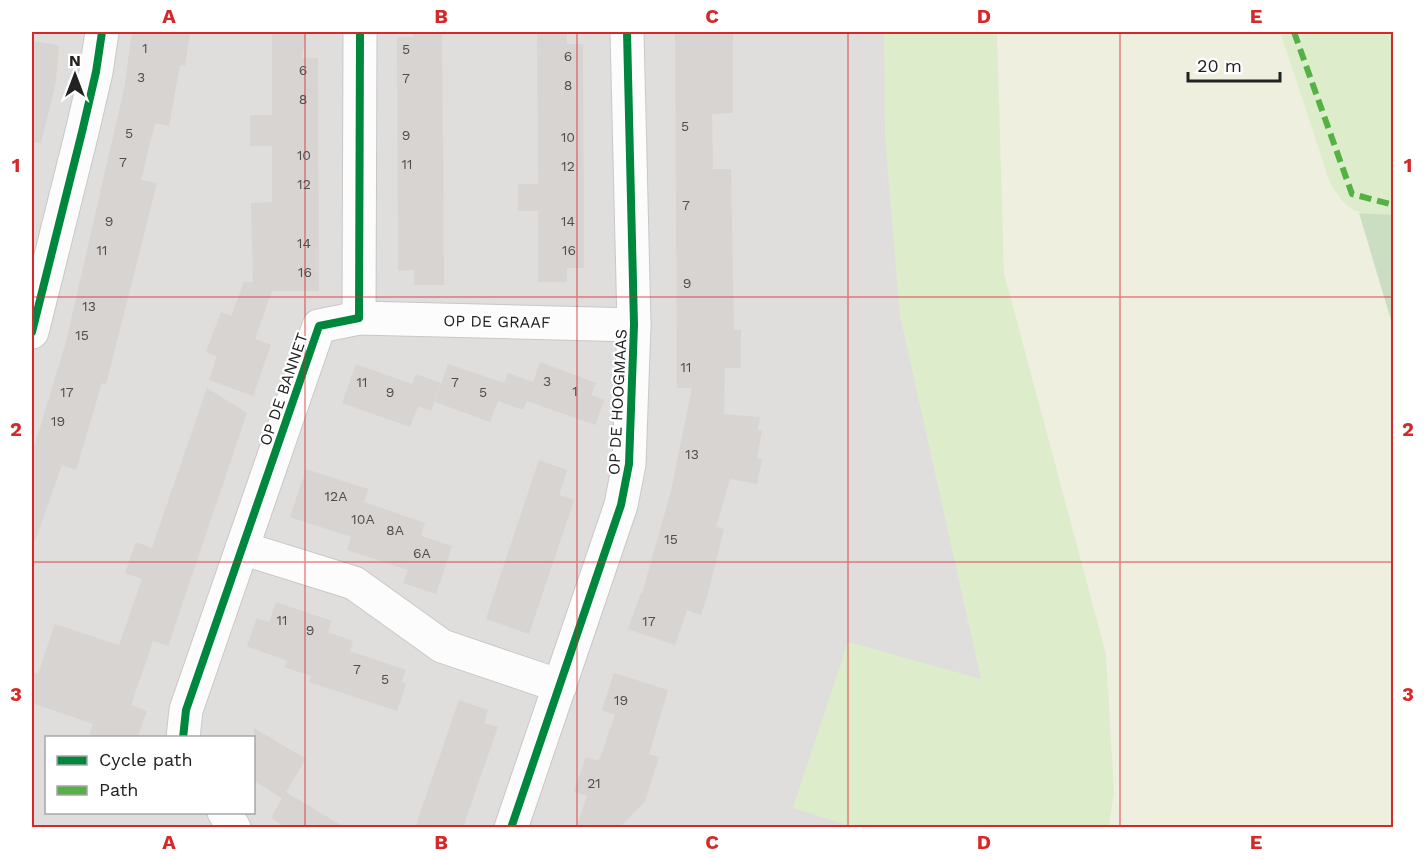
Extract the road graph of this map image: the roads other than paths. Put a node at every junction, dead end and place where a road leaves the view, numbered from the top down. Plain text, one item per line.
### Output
1 (102, 32) edge
2 (360, 32) edge
3 (627, 32) edge
4 (359, 318) junction
5 (634, 325) junction
6 (32, 332) edge
7 (242, 548) junction
8 (560, 686) junction
9 (183, 736) edge
10 (225, 814) edge
11 (234, 828) edge
12 (511, 828) edge

1 - 6 street
2 - 4 street
3 - 5 street, OP DE HOOGMAAS
4 - 5 street, OP DE GRAAF
4 - 7 street, OP DE BANNET
5 - 8 street, OP DE HOOGMAAS
7 - 8 street
7 - 9 street, OP DE BANNET
8 - 12 street, OP DE HOOGMAAS
10 - 11 street

